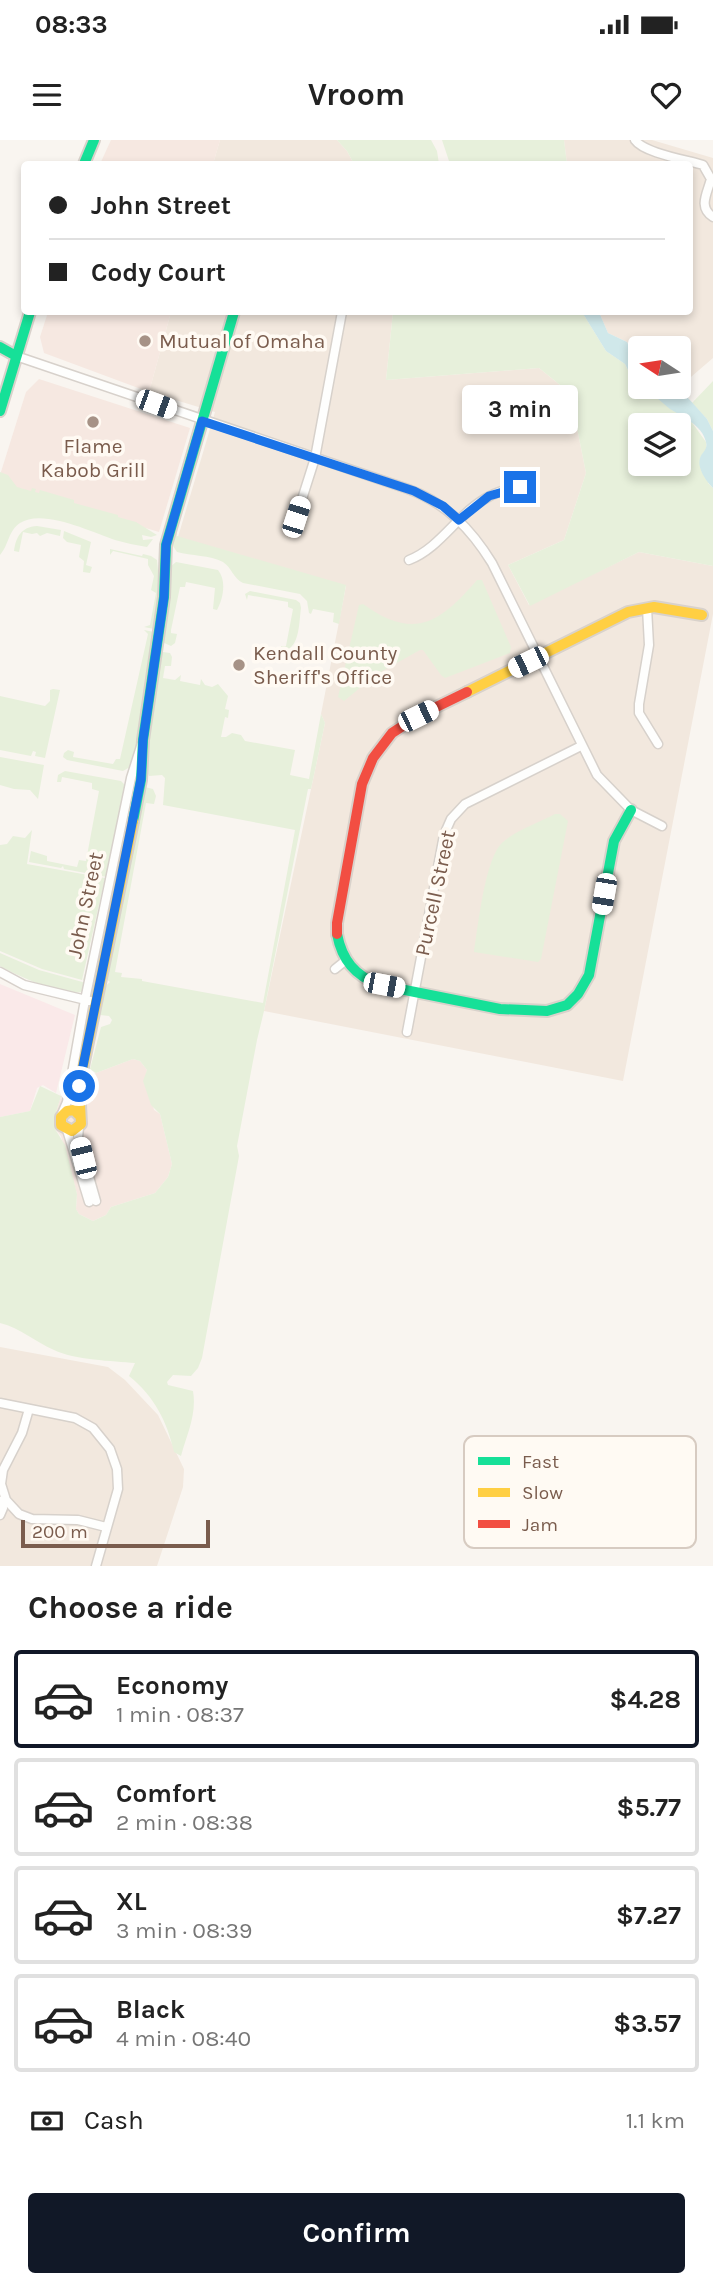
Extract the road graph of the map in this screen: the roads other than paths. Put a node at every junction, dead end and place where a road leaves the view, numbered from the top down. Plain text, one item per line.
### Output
1 (94, 140) edge
2 (635, 140) edge
3 (85, 161) edge
4 (690, 161) edge
5 (693, 162) edge
6 (713, 217) edge
7 (29, 315) edge
8 (233, 315) edge
9 (341, 315) edge
10 (0, 347) edge
11 (16, 356) junction
12 (0, 411) edge
13 (202, 421) junction
14 (315, 458) junction
15 (532, 485) dead end
16 (296, 517) dead end
17 (459, 520) junction
18 (409, 560) dead end
19 (647, 608) junction
20 (702, 615) dead end
21 (538, 657) junction
22 (658, 744) dead end
23 (581, 746) junction
24 (631, 810) junction
25 (662, 826) dead end
26 (345, 961) junction
27 (335, 969) dead end
28 (0, 972) edge
29 (414, 991) junction
30 (91, 1001) junction
31 (407, 1032) dead end
32 (75, 1081) junction
33 (61, 1117) junction
34 (76, 1124) junction
35 (92, 1202) dead end
36 (0, 1403) edge
37 (29, 1409) junction
38 (2, 1501) edge
39 (0, 1515) edge
40 (106, 1527) junction
41 (96, 1566) edge

1 - 3 street
2 - 4 street
5 - 6 street
7 - 11 street
8 - 13 street, John Street
9 - 14 street
10 - 11 street
11 - 12 street
11 - 13 street
13 - 14 street
13 - 30 street, John Street
14 - 16 street
14 - 17 street
15 - 17 street
17 - 18 street
17 - 21 street
19 - 20 street
19 - 21 street
19 - 22 street
21 - 23 street
21 - 26 street
23 - 24 street
23 - 29 street, Purcell Street
24 - 25 street
24 - 29 street
26 - 27 street
26 - 29 street
28 - 30 street
29 - 31 street, Purcell Street
30 - 32 street, John Street
32 - 33 street, John Street
32 - 34 street, John Street
33 - 34 street
33 - 34 street
34 - 35 street, John Street
36 - 37 street
37 - 38 street
37 - 40 street
38 - 39 street
38 - 40 street
40 - 41 street

